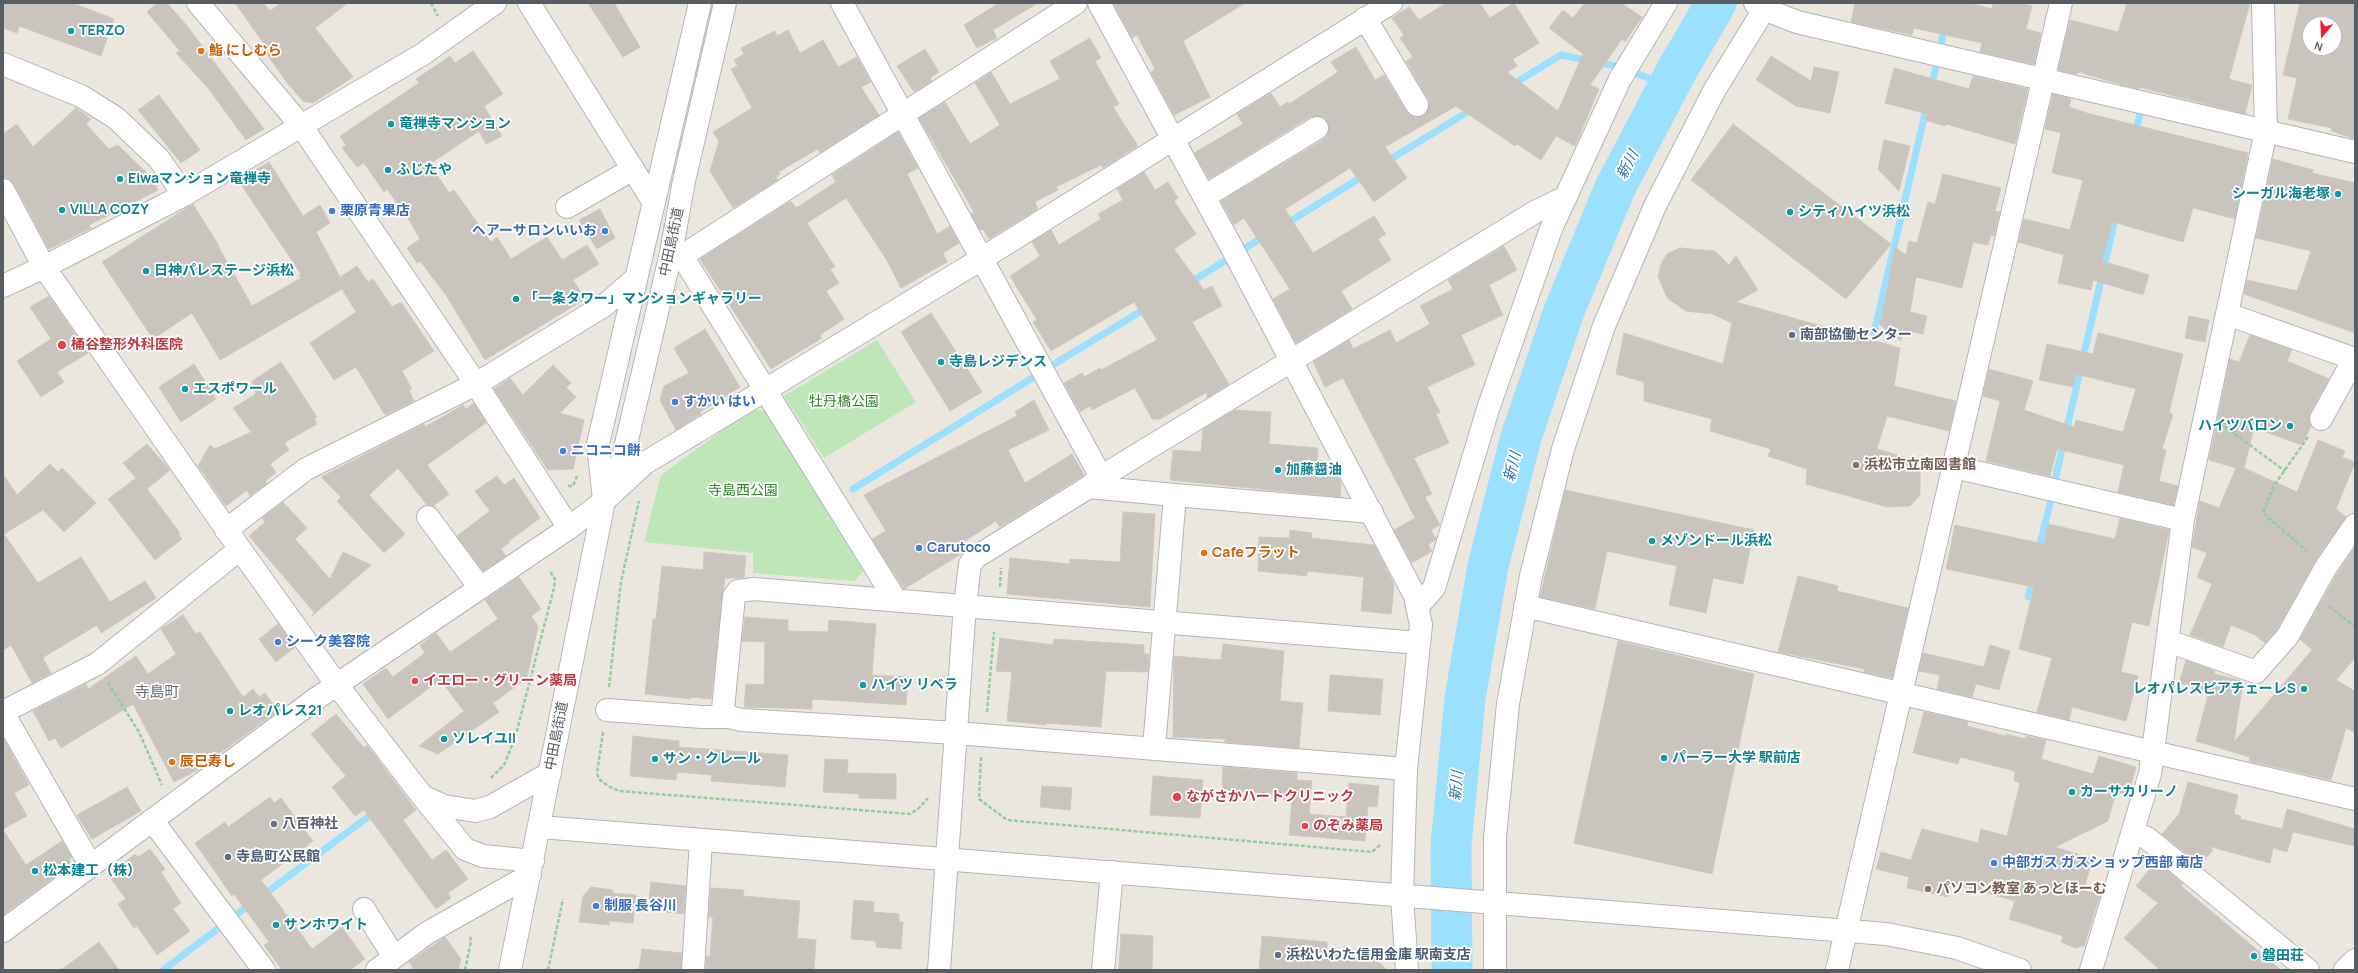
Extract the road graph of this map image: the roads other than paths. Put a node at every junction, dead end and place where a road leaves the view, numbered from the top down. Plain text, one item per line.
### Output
1 (495, 3) edge
2 (529, 3) edge
3 (700, 3) edge
4 (725, 3) edge
5 (842, 3) edge
6 (1076, 3) edge
7 (1099, 3) edge
8 (1391, 3) edge
9 (1666, 3) edge
10 (2061, 3) edge
11 (2263, 3) edge
12 (1761, 5) edge
13 (202, 6) edge
14 (1365, 18) junction
15 (3, 64) edge
16 (2044, 80) junction
17 (1418, 105) dead end
18 (903, 112) junction
19 (302, 127) junction
20 (1318, 128) dead end
21 (2266, 131) junction
22 (1173, 137) junction
23 (2355, 152) edge
24 (633, 169) junction
25 (3, 190) edge
26 (184, 195) junction
27 (1204, 196) junction
28 (1566, 197) junction
29 (654, 203) junction
30 (567, 207) dead end
31 (676, 254) junction
32 (983, 258) junction
33 (44, 267) junction
34 (635, 278) junction
35 (3, 286) edge
36 (2228, 314) junction
37 (2354, 359) edge
38 (1291, 362) junction
39 (476, 384) junction
40 (766, 390) junction
41 (2321, 419) road end
42 (1954, 467) junction
43 (1095, 482) junction
44 (1175, 495) junction
45 (604, 501) junction
46 (1372, 512) junction
47 (428, 517) dead end
48 (2184, 520) junction
49 (2355, 525) edge
50 (569, 528) junction
51 (226, 530) junction
52 (240, 549) junction
53 (480, 588) junction
54 (895, 600) junction
55 (965, 605) junction
56 (1525, 606) junction
57 (1417, 607) junction
58 (1165, 621) junction
59 (2168, 641) junction
60 (1419, 642) junction
61 (337, 685) junction
62 (1902, 694) junction
63 (607, 710) dead end
64 (3, 712) edge
65 (729, 717) junction
66 (956, 733) junction
67 (1154, 748) junction
68 (2153, 752) junction
69 (1406, 769) junction
70 (550, 773) junction
71 (423, 797) junction
72 (2355, 799) edge
73 (152, 820) junction
74 (540, 827) junction
75 (2133, 833) junction
76 (701, 840) junction
77 (946, 859) junction
78 (90, 866) junction
79 (531, 868) junction
80 (1112, 872) junction
81 (1411, 897) junction
82 (1489, 903) junction
83 (364, 909) dead end
84 (3, 931) edge
85 (1845, 931) junction
86 (2355, 960) edge
87 (385, 964) edge
88 (264, 970) edge
89 (510, 970) edge
90 (693, 970) edge
91 (939, 970) edge
92 (1103, 970) edge
93 (1407, 970) edge
94 (1495, 970) edge
95 (1837, 970) edge
96 (2020, 970) edge
97 (2091, 970) edge
98 (2308, 970) edge
99 (2345, 970) edge

1 - 19 street
2 - 24 street
3 - 29 street, 中田島街道
4 - 31 street, 中田島街道
5 - 18 street
6 - 18 street
7 - 22 street
8 - 14 street
9 - 28 street
10 - 16 street
11 - 21 street
12 - 16 street
12 - 56 street
13 - 19 street
14 - 17 street
14 - 22 street
15 - 26 street
16 - 21 street
16 - 42 street
18 - 31 street
18 - 32 street
19 - 26 street
19 - 39 street
20 - 27 street
21 - 23 street
21 - 36 street
22 - 27 street
22 - 32 street
24 - 29 street
24 - 30 street
25 - 33 street
26 - 33 street
27 - 38 street
28 - 38 street
28 - 57 street
29 - 34 street, 中田島街道
31 - 40 street
31 - 45 street, 中田島街道
32 - 40 street
32 - 43 street
33 - 35 street
33 - 51 street
34 - 39 street
34 - 45 street, 中田島街道
36 - 37 street
36 - 48 street
37 - 41 street
38 - 43 street
38 - 46 street
39 - 50 street
39 - 51 street
40 - 45 street
40 - 54 street
42 - 48 street
42 - 62 street
43 - 44 street
43 - 55 street
44 - 46 street
44 - 58 street
45 - 50 street
45 - 70 street, 中田島街道
46 - 57 street
47 - 53 street
48 - 59 street
49 - 59 street
50 - 53 street
51 - 52 street
52 - 61 street
52 - 64 street
53 - 61 street
54 - 55 street
54 - 65 street
55 - 58 street
55 - 66 street
56 - 62 street
56 - 82 street
57 - 60 street
58 - 60 street
58 - 67 street
59 - 68 street
60 - 69 street
61 - 71 street
61 - 73 street
62 - 68 street
62 - 85 street
63 - 65 street
64 - 78 street
65 - 66 street
66 - 67 street
66 - 77 street
67 - 69 street
68 - 72 street
68 - 75 street
69 - 81 street
70 - 71 street
70 - 74 street, 中田島街道
71 - 79 street
73 - 78 street
73 - 88 street
74 - 76 street
74 - 79 street, 中田島街道
75 - 97 street
75 - 98 street
76 - 77 street
76 - 90 street
77 - 80 street
77 - 91 street
78 - 84 street
79 - 87 street
79 - 89 street, 中田島街道
80 - 81 street
80 - 92 street
81 - 82 street
81 - 93 street
82 - 85 street
82 - 94 street
83 - 87 street
85 - 95 street
85 - 96 street
86 - 99 street

